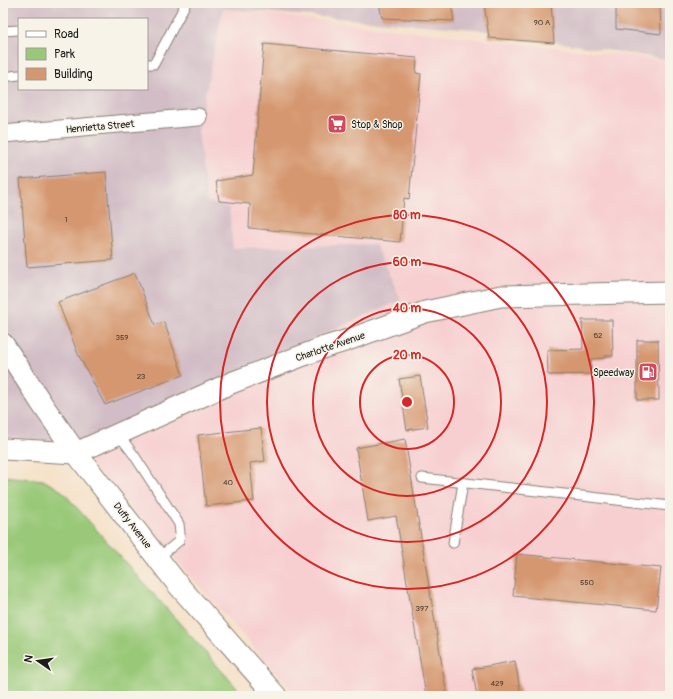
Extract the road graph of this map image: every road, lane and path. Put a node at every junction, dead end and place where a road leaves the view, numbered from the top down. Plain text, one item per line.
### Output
1 (186, 3) edge
2 (18, 30) edge
3 (3, 31) edge
4 (148, 64) edge
5 (18, 75) edge
6 (3, 77) edge
7 (198, 117) dead end
8 (3, 134) edge
9 (670, 292) edge
10 (3, 344) edge
11 (118, 434) junction
12 (3, 448) edge
13 (76, 452) junction
14 (422, 478) dead end
15 (463, 482) junction
16 (670, 506) edge
17 (453, 543) dead end
18 (158, 558) junction
19 (276, 696) edge

1 - 4 lane
2 - 3 lane
5 - 6 lane
7 - 8 street, Henrietta Street
9 - 11 street, Charlotte Avenue
10 - 13 street, Duffy Avenue
11 - 13 street, Charlotte Avenue
11 - 18 lane
12 - 13 street, Charlotte Avenue
13 - 18 street, Duffy Avenue
14 - 15 lane
15 - 16 lane
15 - 17 lane
18 - 19 street, Duffy Avenue

